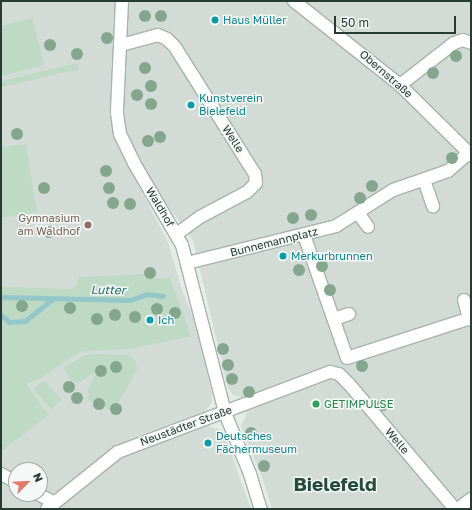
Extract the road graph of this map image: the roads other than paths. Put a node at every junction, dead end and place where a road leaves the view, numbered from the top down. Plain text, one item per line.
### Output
1 (122, 1) edge
2 (294, 1) edge
3 (471, 43) edge
4 (121, 45) junction
5 (400, 85) junction
6 (470, 154) edge
7 (424, 180) junction
8 (433, 206) dead end
9 (358, 213) junction
10 (368, 227) dead end
11 (177, 234) junction
12 (304, 235) junction
13 (187, 262) junction
14 (464, 300) dead end
15 (349, 314) dead end
16 (470, 318) edge
17 (334, 319) junction
18 (347, 358) junction
19 (339, 374) junction
20 (225, 413) junction
21 (471, 499) edge
22 (50, 506) edge
23 (261, 509) edge
24 (455, 509) edge
25 (458, 509) edge

1 - 4 street, Waldhof
2 - 5 street, Obernstraße
3 - 5 street
4 - 11 street, Waldhof
4 - 11 street, Welle
5 - 6 street, Obernstraße
6 - 7 street, Bunnemannplatz
7 - 8 street
7 - 9 street, Bunnemannplatz
9 - 10 street
9 - 12 street, Bunnemannplatz
11 - 13 street, Waldhof
12 - 13 street, Bunnemannplatz
12 - 17 street
13 - 20 street, Waldhof
14 - 16 street
15 - 17 street
16 - 18 street
17 - 18 street
18 - 19 street
19 - 20 street, Neustädter Straße
19 - 24 street, Welle
20 - 22 street, Neustädter Straße
20 - 23 street, Waldhof
21 - 25 street

